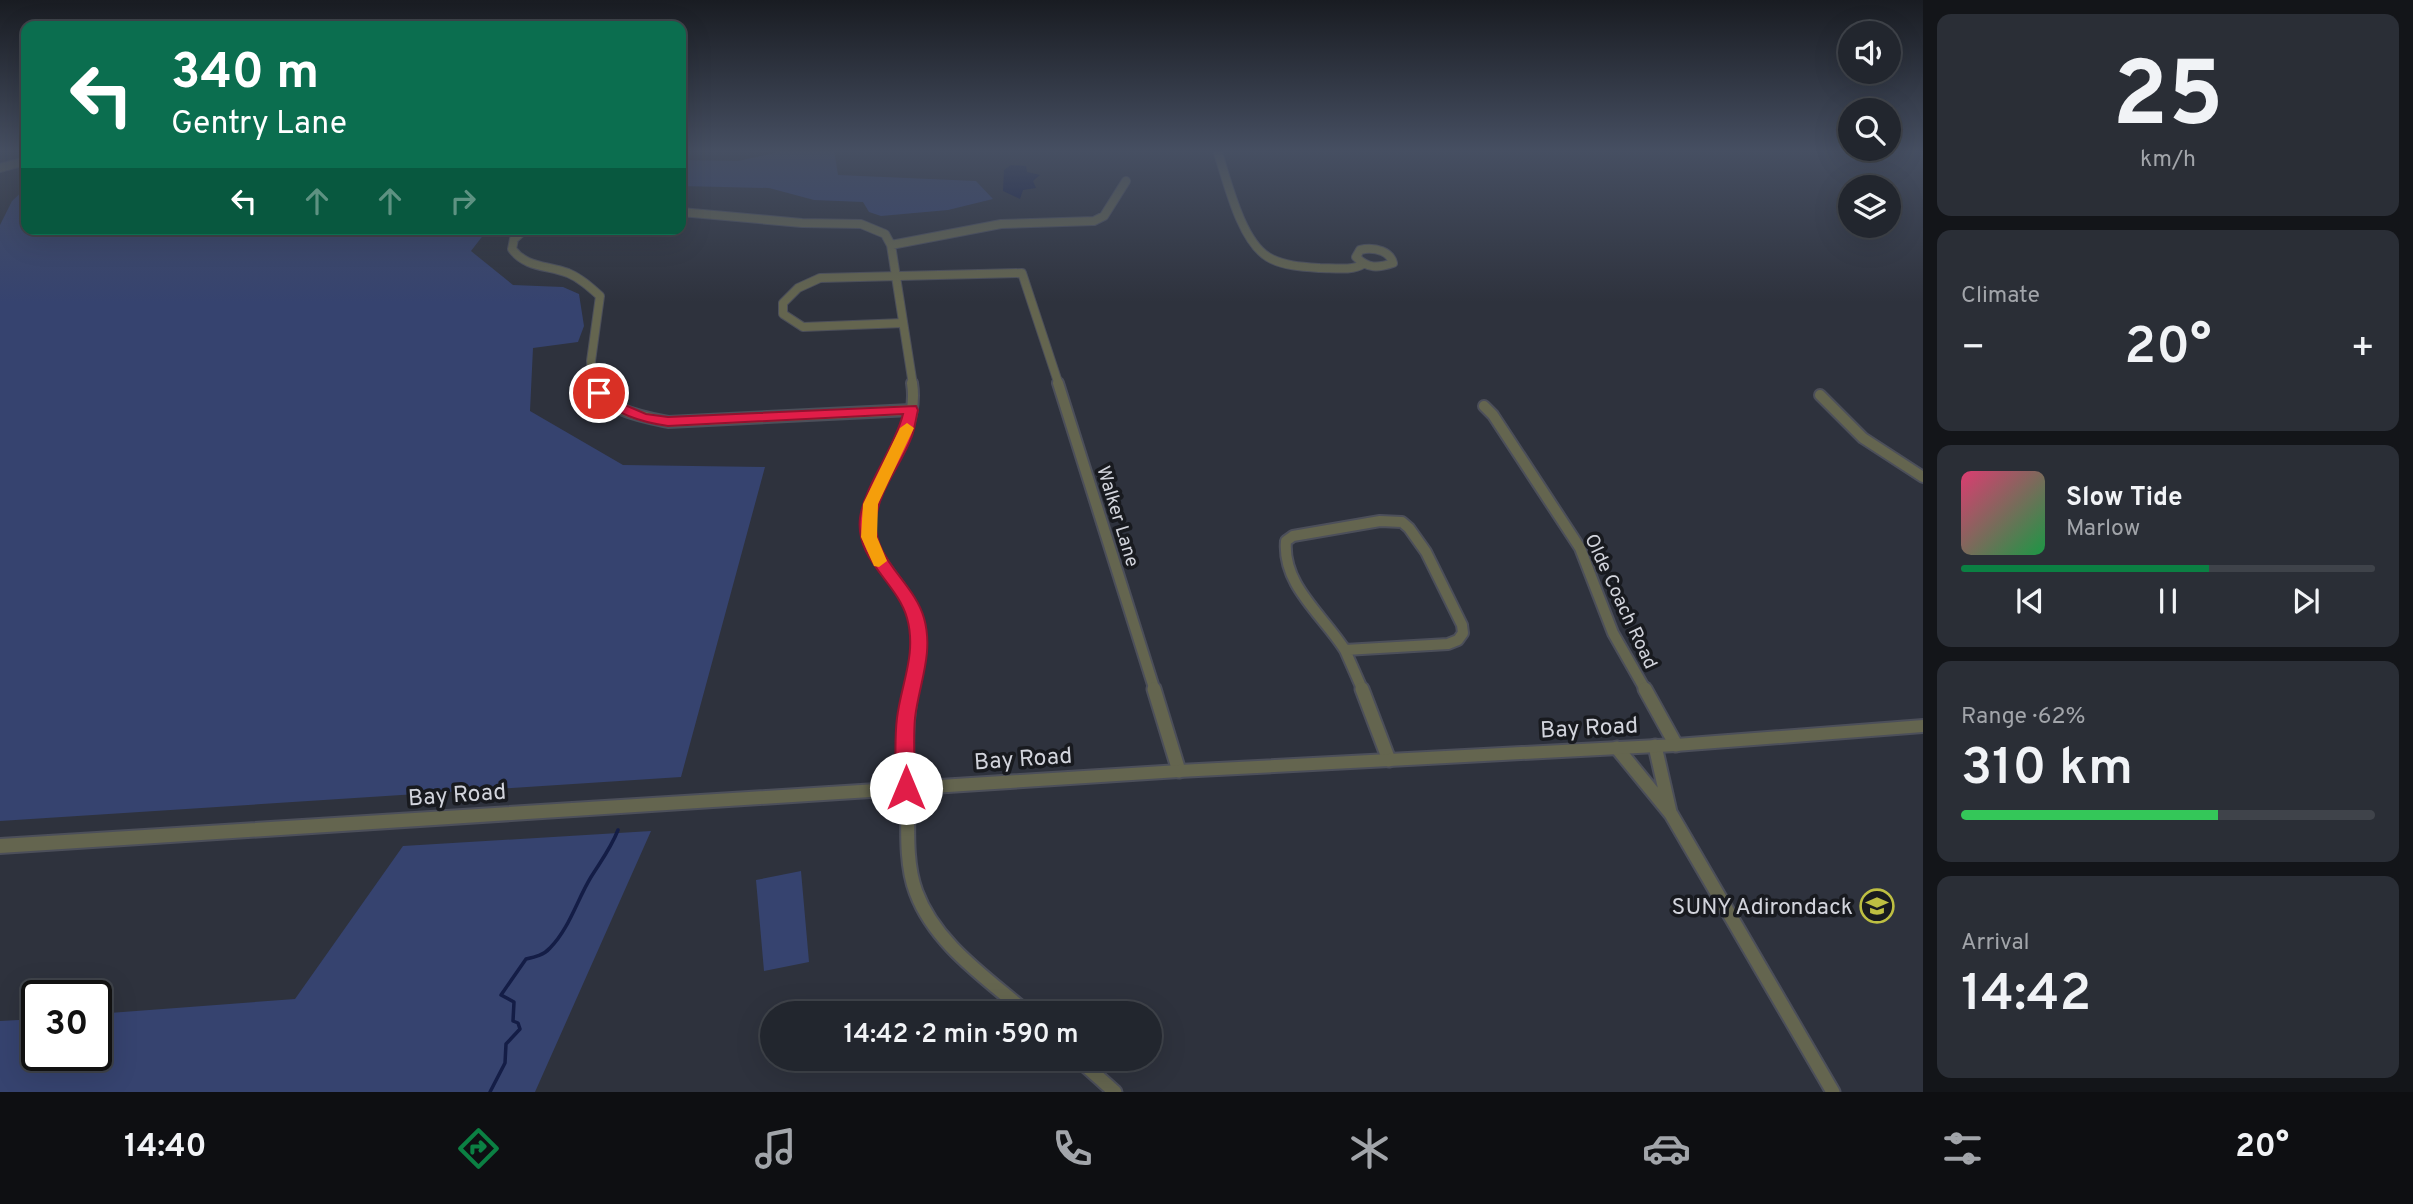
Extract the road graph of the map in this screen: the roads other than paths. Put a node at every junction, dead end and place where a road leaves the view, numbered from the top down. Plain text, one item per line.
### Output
1 (1113, 201) edge
2 (1236, 201) edge
3 (686, 212) edge
4 (518, 235) edge
5 (891, 245) junction
6 (1363, 264) dead end
7 (898, 276) junction
8 (903, 323) junction
9 (1820, 395) dead end
10 (1484, 406) dead end
11 (911, 410) junction
12 (1923, 477) edge
13 (1345, 650) junction
14 (1923, 726) edge
15 (1676, 745) junction
16 (1656, 746) junction
17 (1617, 748) junction
18 (1389, 760) junction
19 (1179, 771) junction
20 (906, 788) junction
21 (1671, 814) junction
22 (0, 846) edge
23 (1013, 1001) edge
24 (1091, 1071) edge
25 (1115, 1092) edge
26 (1833, 1092) edge

1 - 5 street
2 - 6 street
3 - 5 street
4 - 11 street
5 - 7 street
7 - 8 street
7 - 8 street
7 - 19 street, Walker Lane
8 - 11 street
9 - 12 street
10 - 15 street, Olde Coach Road
11 - 20 street
13 - 13 street
13 - 18 street
14 - 15 street, Bay Road
15 - 16 street, Bay Road
16 - 17 street, Bay Road
16 - 21 street
17 - 18 street, Bay Road
17 - 21 street
18 - 19 street, Bay Road
19 - 20 street, Bay Road
20 - 22 street, Bay Road
20 - 23 street
21 - 26 street
24 - 25 street

